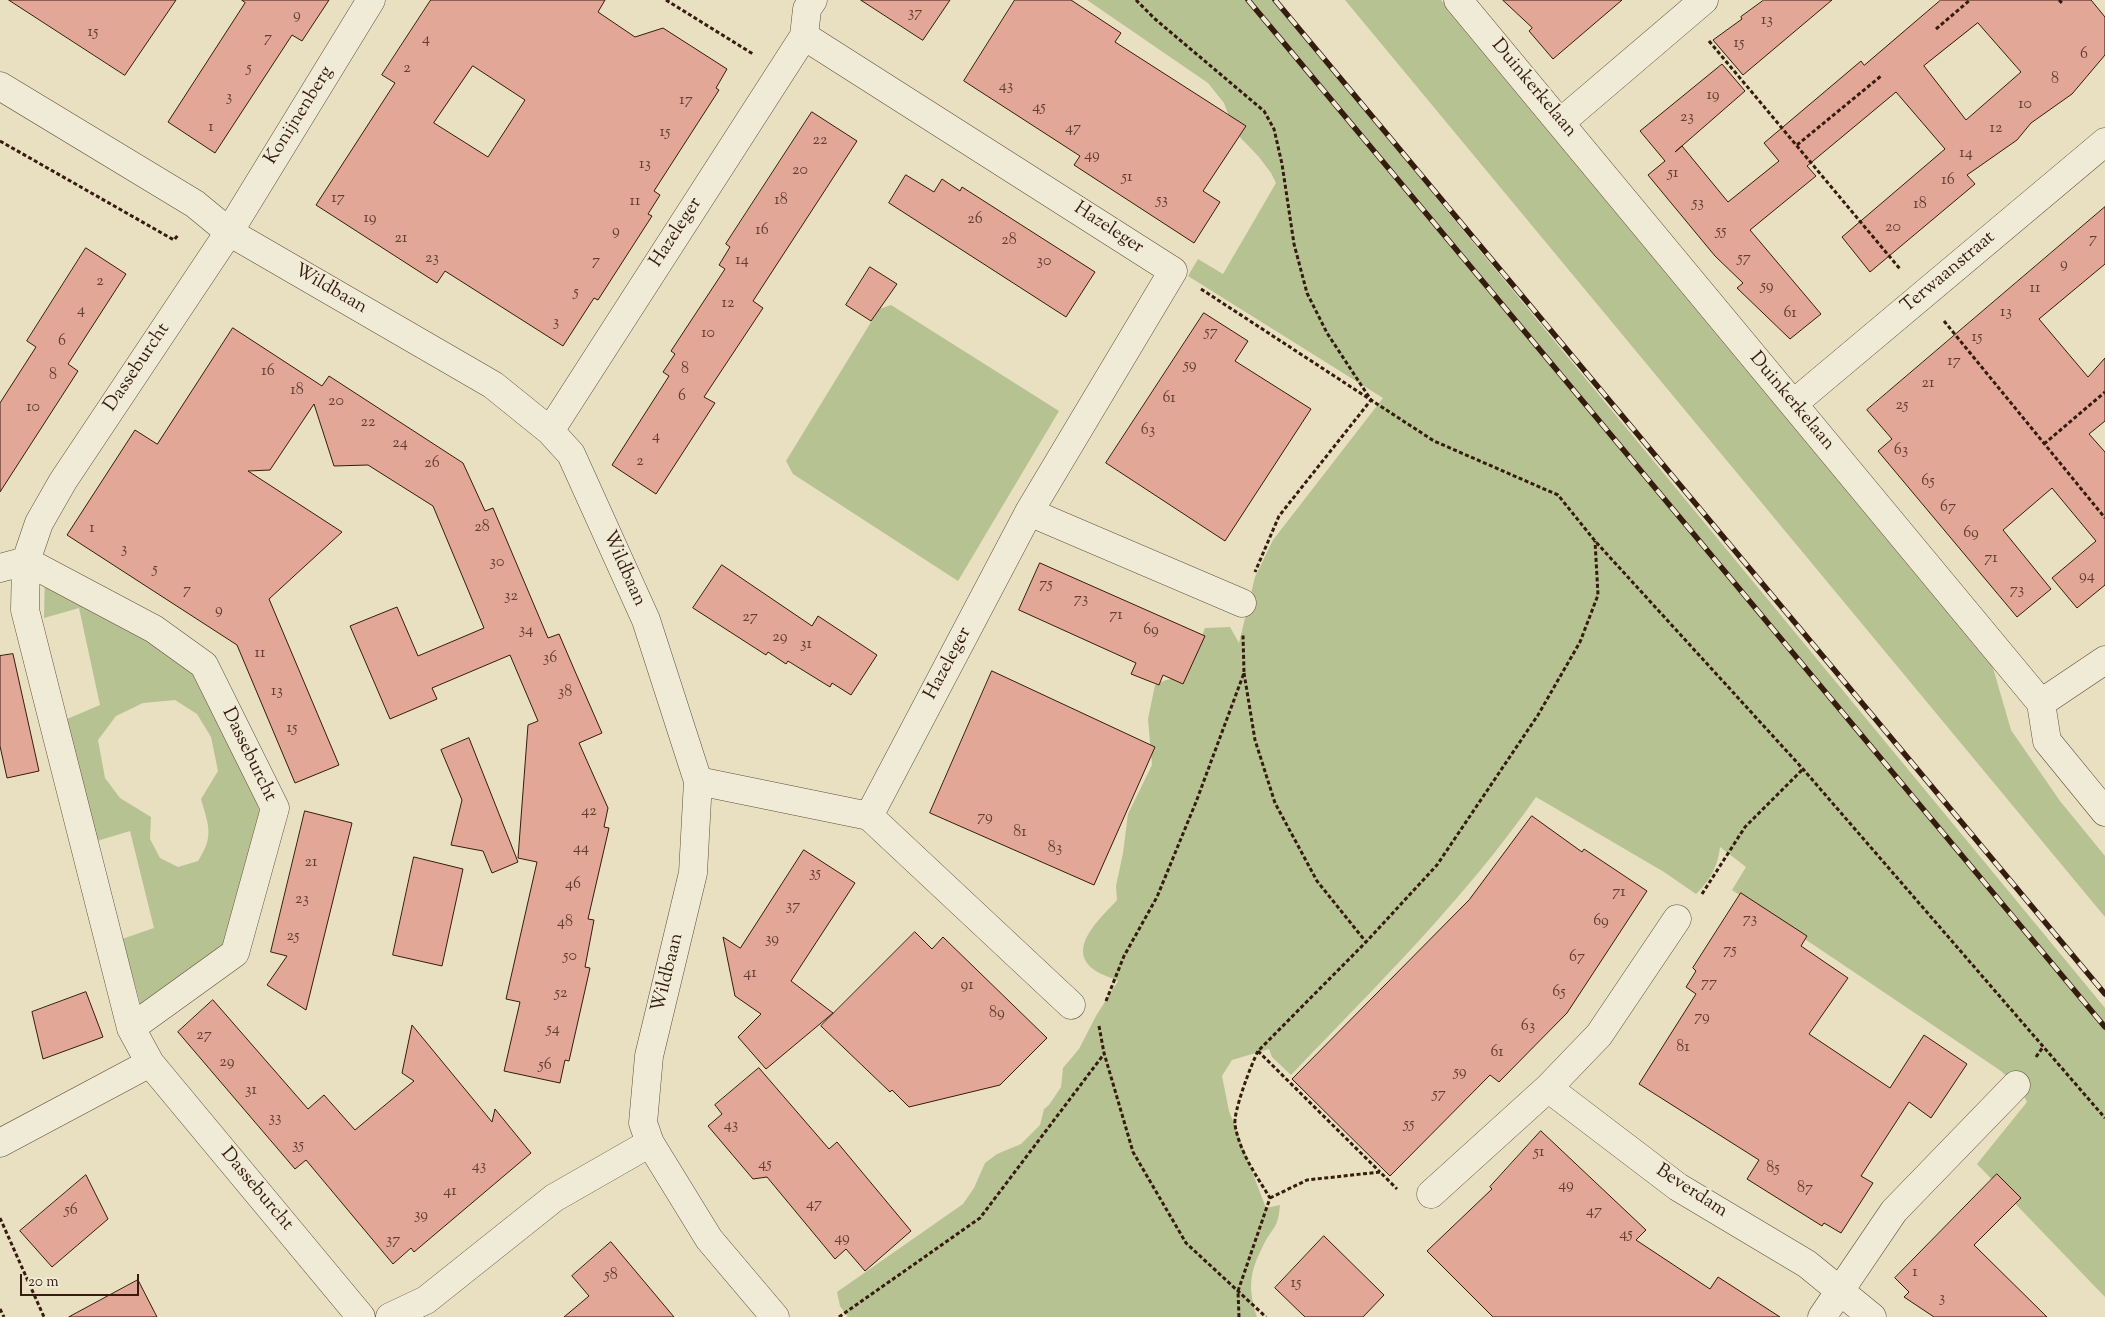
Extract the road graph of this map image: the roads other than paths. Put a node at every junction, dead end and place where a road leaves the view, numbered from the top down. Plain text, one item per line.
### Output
1 (371, 0) edge
2 (813, 0) edge
3 (1458, 0) edge
4 (1696, 7) edge
5 (804, 36) junction
6 (0, 86) edge
7 (1561, 122) junction
8 (2105, 142) edge
9 (229, 232) junction
10 (1792, 404) junction
11 (550, 431) junction
12 (1029, 512) junction
13 (26, 561) junction
14 (0, 568) edge
15 (1242, 603) road end
16 (2105, 660) edge
17 (2041, 703) junction
18 (698, 781) junction
19 (2105, 812) edge
20 (869, 816) junction
21 (1677, 919) road end
22 (1071, 1005) dead end
23 (130, 1028) junction
24 (150, 1063) junction
25 (2016, 1085) dead end
26 (1548, 1088) junction
27 (0, 1143) edge
28 (650, 1143) junction
29 (1431, 1194) road end
30 (1839, 1290) junction
31 (361, 1317) edge
32 (390, 1317) edge
33 (775, 1317) edge
34 (1822, 1317) edge
35 (1872, 1317) edge

1 - 9 street, Konijnenberg
2 - 5 street, Hazeleger
3 - 7 street, Duinkerkelaan
4 - 7 street
5 - 11 street, Hazeleger
5 - 12 street, Hazeleger
6 - 9 street, Wildbaan
7 - 10 street, Duinkerkelaan
8 - 10 street, Terwaanstraat
9 - 11 street, Wildbaan
9 - 13 street, Dasseburcht
10 - 17 street, Duinkerkelaan
11 - 18 street, Wildbaan
12 - 15 street
12 - 20 street, Hazeleger
13 - 14 street
13 - 23 street, Dasseburcht
13 - 23 street, Dasseburcht
16 - 17 street
17 - 19 street
18 - 20 street
18 - 28 street, Wildbaan
20 - 22 street
21 - 26 street
23 - 24 street, Dasseburcht
24 - 27 street
24 - 31 street, Dasseburcht
25 - 30 street
26 - 29 street
26 - 30 street, Beverdam
28 - 32 street
28 - 33 street, Wildbaan
30 - 34 street
30 - 35 street, Beverdam

